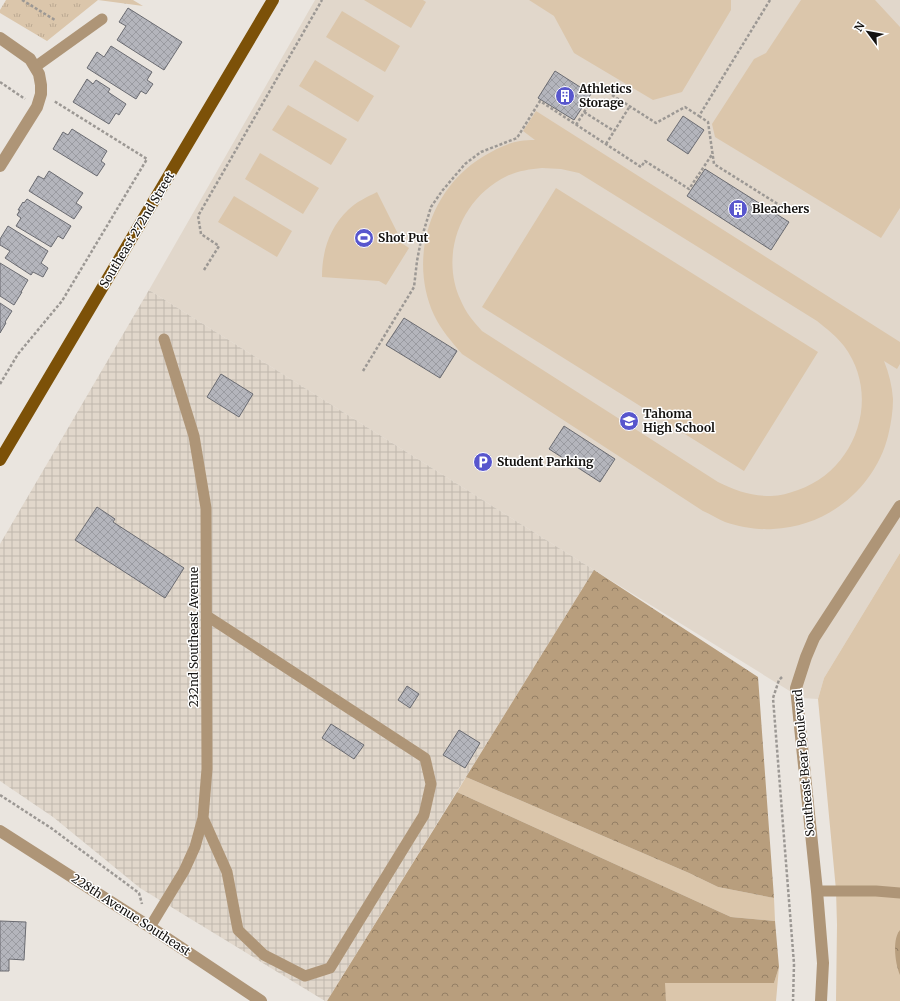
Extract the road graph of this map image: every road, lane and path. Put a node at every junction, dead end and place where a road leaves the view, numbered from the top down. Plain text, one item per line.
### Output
1 (22, 0) edge
2 (273, 0) edge
3 (322, 0) edge
4 (770, 0) edge
5 (102, 19) dead end
6 (55, 20) dead end
7 (0, 38) edge
8 (35, 67) junction
9 (0, 82) edge
10 (41, 94) junction
11 (612, 95) dead end
12 (591, 101) dead end
13 (630, 106) junction
14 (37, 107) junction
15 (584, 112) junction
16 (699, 116) junction
17 (576, 125) junction
18 (614, 131) junction
19 (606, 144) junction
20 (713, 153) junction
21 (0, 166) edge
22 (792, 213) dead end
23 (204, 270) dead end
24 (164, 339) dead end
25 (363, 371) dead end
26 (0, 384) edge
27 (0, 460) edge
28 (900, 506) edge
29 (207, 616) junction
30 (783, 676) dead end
31 (0, 795) edge
32 (203, 818) junction
33 (0, 831) edge
34 (817, 891) junction
35 (900, 893) edge
36 (150, 927) junction
37 (261, 1001) edge
38 (794, 1001) edge
39 (821, 1001) edge

1 - 6 path
2 - 27 main road, Southeast 272nd Street
3 - 23 path
4 - 16 path
5 - 8 lane
7 - 8 street
8 - 10 street
9 - 14 path
10 - 14 street
10 - 26 path
11 - 13 path
12 - 15 path
13 - 16 path
13 - 18 path
14 - 21 street
15 - 17 path
15 - 18 path
16 - 20 path
17 - 19 path
17 - 25 path
18 - 19 path
19 - 20 path
20 - 22 path
24 - 29 lane, 232nd Southeast Avenue
28 - 34 street, Southeast Bear Boulevard
29 - 32 lane, 232nd Southeast Avenue
29 - 32 lane
30 - 38 path
31 - 36 path
32 - 36 lane, 232nd Southeast Avenue
33 - 36 street, 228th Avenue Southeast
34 - 35 lane
34 - 39 street, Southeast Bear Boulevard
36 - 37 street, 228th Avenue Southeast

